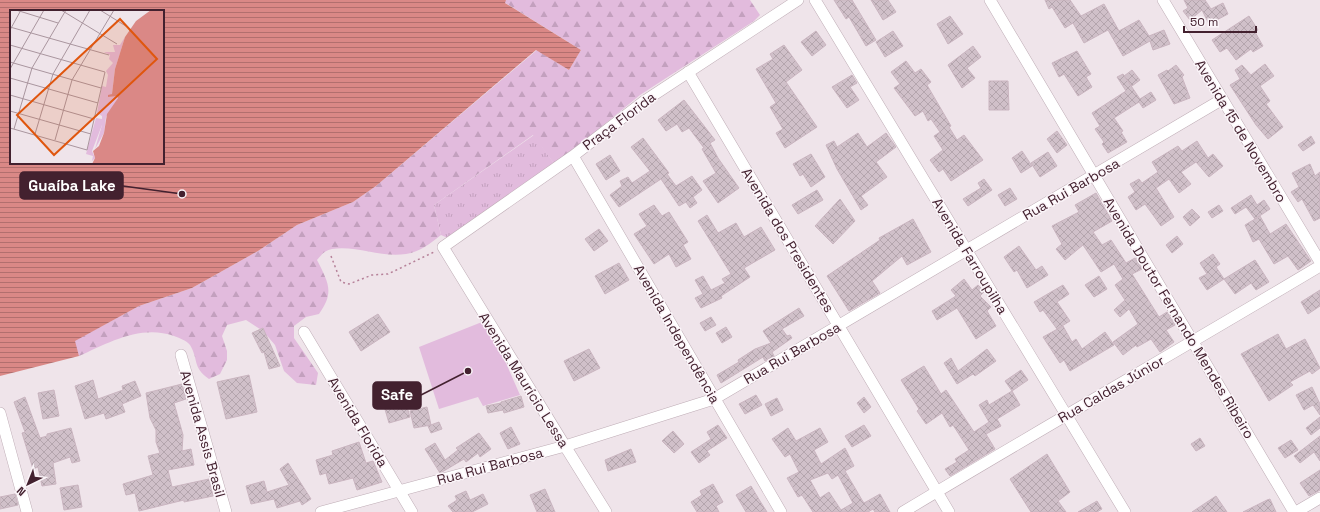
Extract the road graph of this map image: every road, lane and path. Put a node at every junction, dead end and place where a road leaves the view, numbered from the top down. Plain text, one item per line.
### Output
1 (798, 0) edge
2 (816, 0) edge
3 (990, 0) edge
4 (1163, 0) edge
5 (688, 72) junction
6 (1221, 100) junction
7 (573, 156) junction
8 (1095, 175) junction
9 (443, 247) junction
10 (967, 249) junction
11 (331, 256) dead end
12 (1320, 262) edge
13 (1320, 266) edge
14 (839, 326) junction
15 (304, 332) dead end
16 (1193, 342) junction
17 (181, 355) dead end
18 (714, 399) junction
19 (0, 413) edge
20 (1066, 414) junction
21 (565, 446) junction
22 (399, 490) junction
23 (937, 491) junction
24 (1320, 498) edge
25 (27, 512) edge
26 (226, 512) edge
27 (321, 512) edge
28 (412, 512) edge
29 (606, 512) edge
30 (781, 512) edge
31 (903, 512) edge
32 (949, 512) edge
33 (1125, 512) edge
34 (1295, 512) edge

1 - 5 street, Praça Florida
2 - 10 street, Avenida Farroupilha
3 - 8 street, Avenida Doutor Fernando Mendes Ribeiro
4 - 6 street, Avenida 15 de Novembro
5 - 7 street, Praça Florida
5 - 14 street, Avenida dos Presidentes
6 - 8 street, Rua Rui Barbosa
6 - 12 street, Avenida 15 de Novembro
7 - 9 street, Praça Florida
7 - 18 street, Avenida Independência
8 - 10 street, Rua Rui Barbosa
8 - 16 street, Avenida Doutor Fernando Mendes Ribeiro
9 - 11 path
9 - 21 street, Avenida Maurício Lessa
10 - 14 street, Rua Rui Barbosa
10 - 20 street, Avenida Farroupilha
13 - 16 street, Rua Caldas Júnior
14 - 18 street, Rua Rui Barbosa
14 - 23 street, Avenida dos Presidentes
15 - 22 street, Avenida Florida
16 - 20 street, Rua Caldas Júnior
16 - 34 street, Avenida Doutor Fernando Mendes Ribeiro
17 - 26 street, Avenida Assis Brasil
18 - 21 street, Rua Rui Barbosa
18 - 30 street, Avenida Independência
19 - 25 street
20 - 23 street, Rua Caldas Júnior
20 - 33 street, Avenida Farroupilha
21 - 22 street, Rua Rui Barbosa
21 - 29 street, Avenida Maurício Lessa
22 - 27 street, Rua Rui Barbosa
22 - 28 street, Avenida Florida
23 - 31 street, Rua Caldas Júnior
23 - 32 street, Avenida dos Presidentes
24 - 34 street

